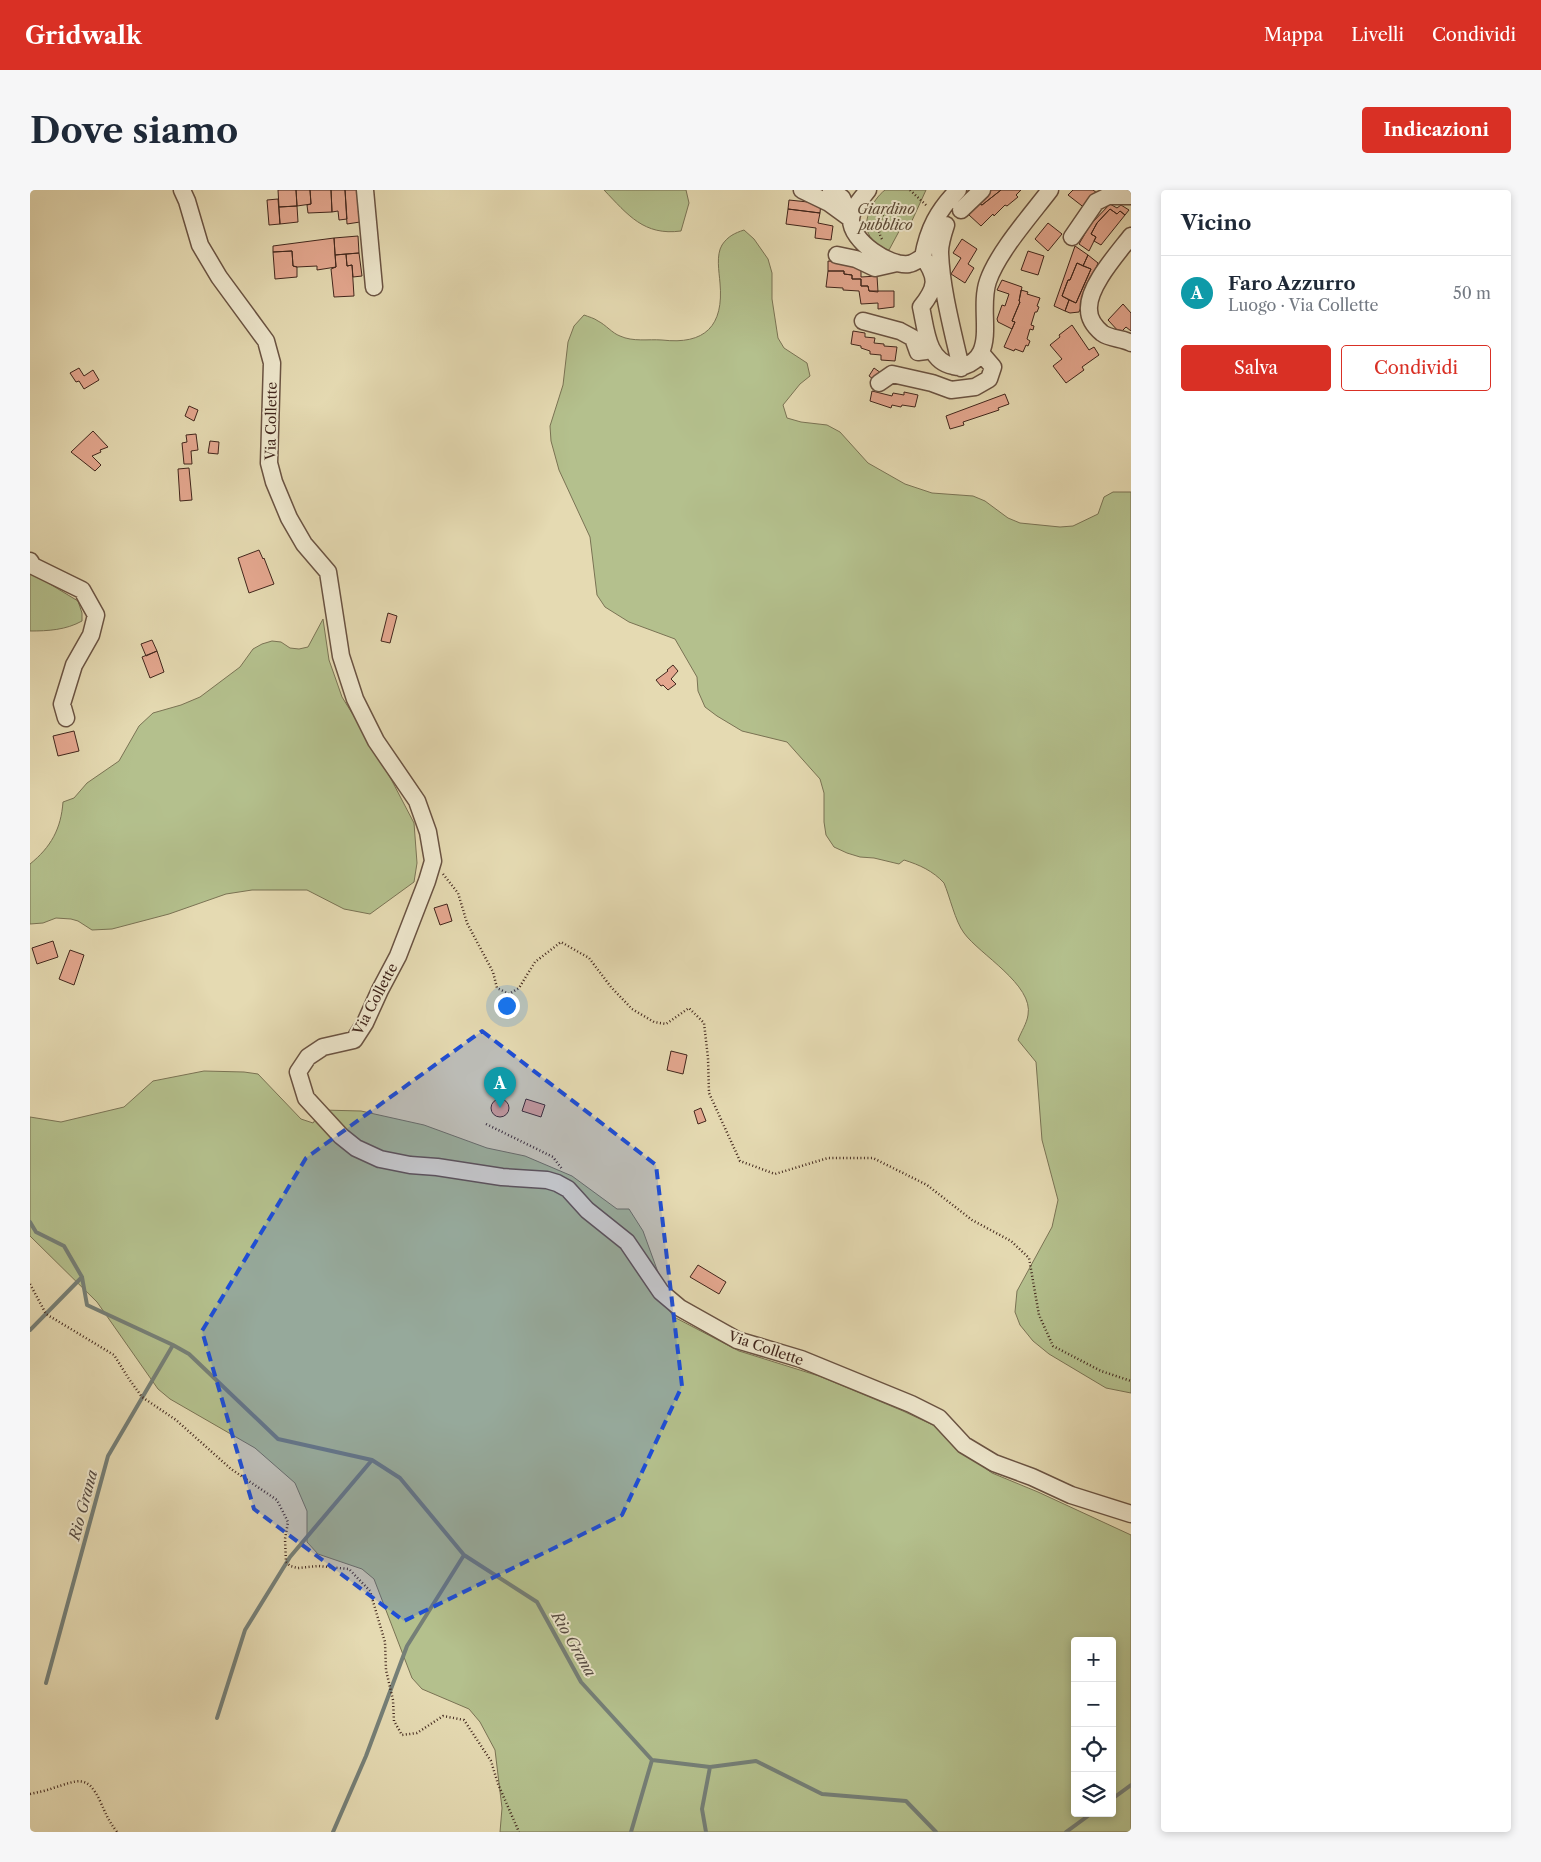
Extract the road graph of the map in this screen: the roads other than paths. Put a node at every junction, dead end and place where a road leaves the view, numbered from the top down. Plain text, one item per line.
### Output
1 (182, 190) edge
2 (365, 190) edge
3 (802, 190) edge
4 (831, 190) edge
5 (868, 190) edge
6 (958, 190) edge
7 (982, 190) edge
8 (1050, 190) edge
9 (1131, 196) edge
10 (961, 210) dead end
11 (850, 219) junction
12 (946, 225) dead end
13 (1131, 236) edge
14 (1072, 237) dead end
15 (837, 255) dead end
16 (923, 258) junction
17 (901, 262) junction
18 (374, 287) dead end
19 (863, 320) dead end
20 (928, 340) junction
21 (1131, 343) edge
22 (981, 353) junction
23 (960, 368) junction
24 (879, 383) dead end
25 (30, 561) edge
26 (66, 718) dead end
27 (1131, 1514) edge

1 - 27 street, Via Collette
2 - 18 street
3 - 11 street
4 - 11 street
5 - 11 street
6 - 16 street
7 - 10 street
8 - 22 street
9 - 14 street
11 - 17 street
12 - 23 street
13 - 21 street
15 - 17 street
16 - 17 street
16 - 20 street
19 - 20 street
20 - 23 street
22 - 23 street
22 - 24 street
25 - 26 street

